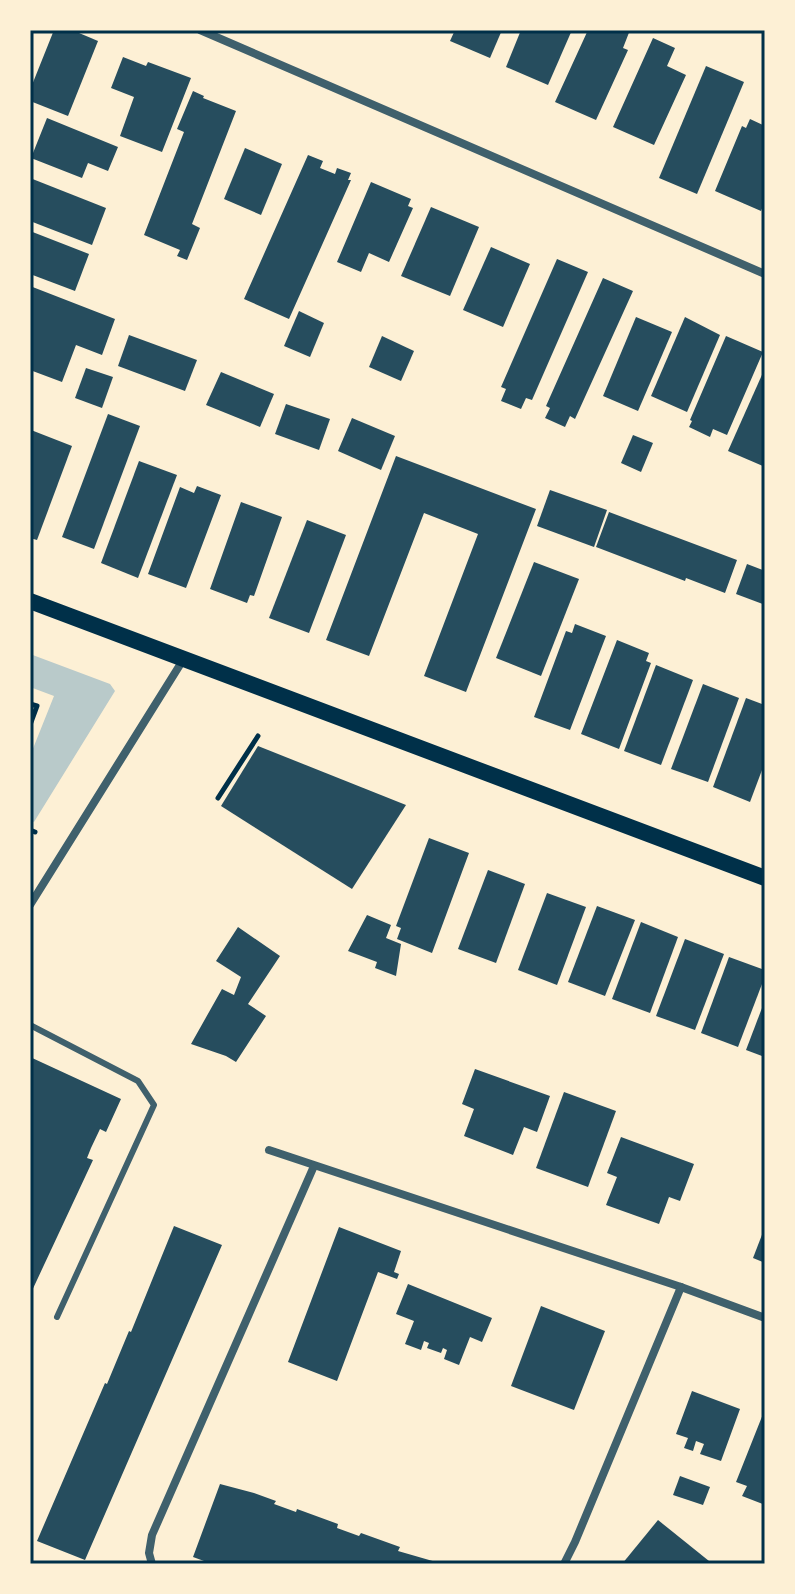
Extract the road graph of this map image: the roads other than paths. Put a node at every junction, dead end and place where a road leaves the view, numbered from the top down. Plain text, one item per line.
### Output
1 (200, 30) edge
2 (765, 274) edge
3 (30, 601) edge
4 (183, 660) junction
5 (765, 878) edge
6 (30, 905) edge
7 (30, 1025) edge
8 (269, 1150) dead end
9 (314, 1166) junction
10 (681, 1287) junction
11 (57, 1317) dead end
12 (765, 1318) edge
13 (152, 1564) edge
14 (564, 1564) edge

1 - 2 street
3 - 4 main road
4 - 5 main road
4 - 6 street
7 - 11 lane
8 - 9 street
9 - 10 street
9 - 13 street
10 - 12 street
10 - 14 street

